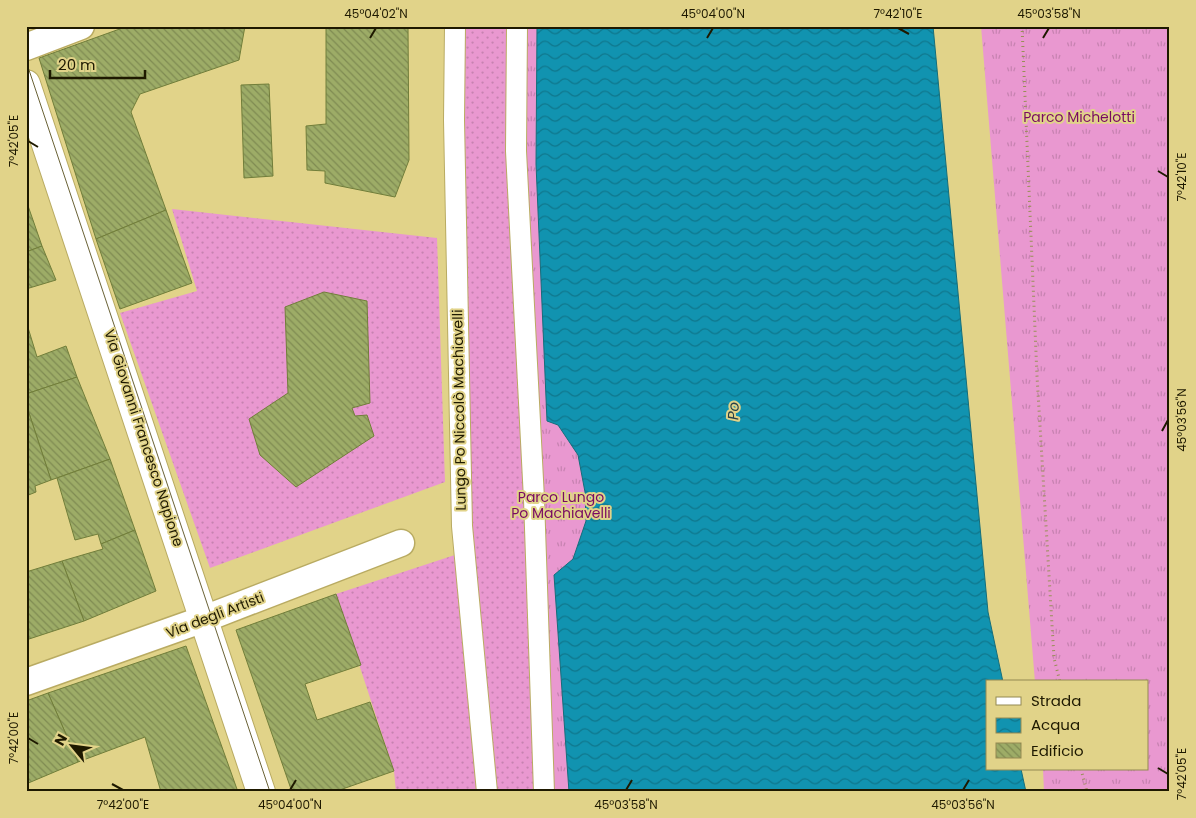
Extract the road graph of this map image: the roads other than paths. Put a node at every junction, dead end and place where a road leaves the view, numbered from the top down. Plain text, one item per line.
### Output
1 (81, 26) edge
2 (455, 26) edge
3 (517, 26) edge
4 (26, 46) edge
5 (26, 84) edge
6 (402, 543) dead end
7 (204, 620) junction
8 (26, 682) edge
9 (261, 792) edge
10 (487, 792) edge
11 (544, 792) edge

1 - 4 street
2 - 10 street, Lungo Po Niccolò Machiavelli
3 - 11 street
5 - 7 street, Via Giovanni Francesco Napione
6 - 7 street, Via degli Artisti
7 - 8 street, Via degli Artisti
7 - 9 street, Via Giovanni Francesco Napione

